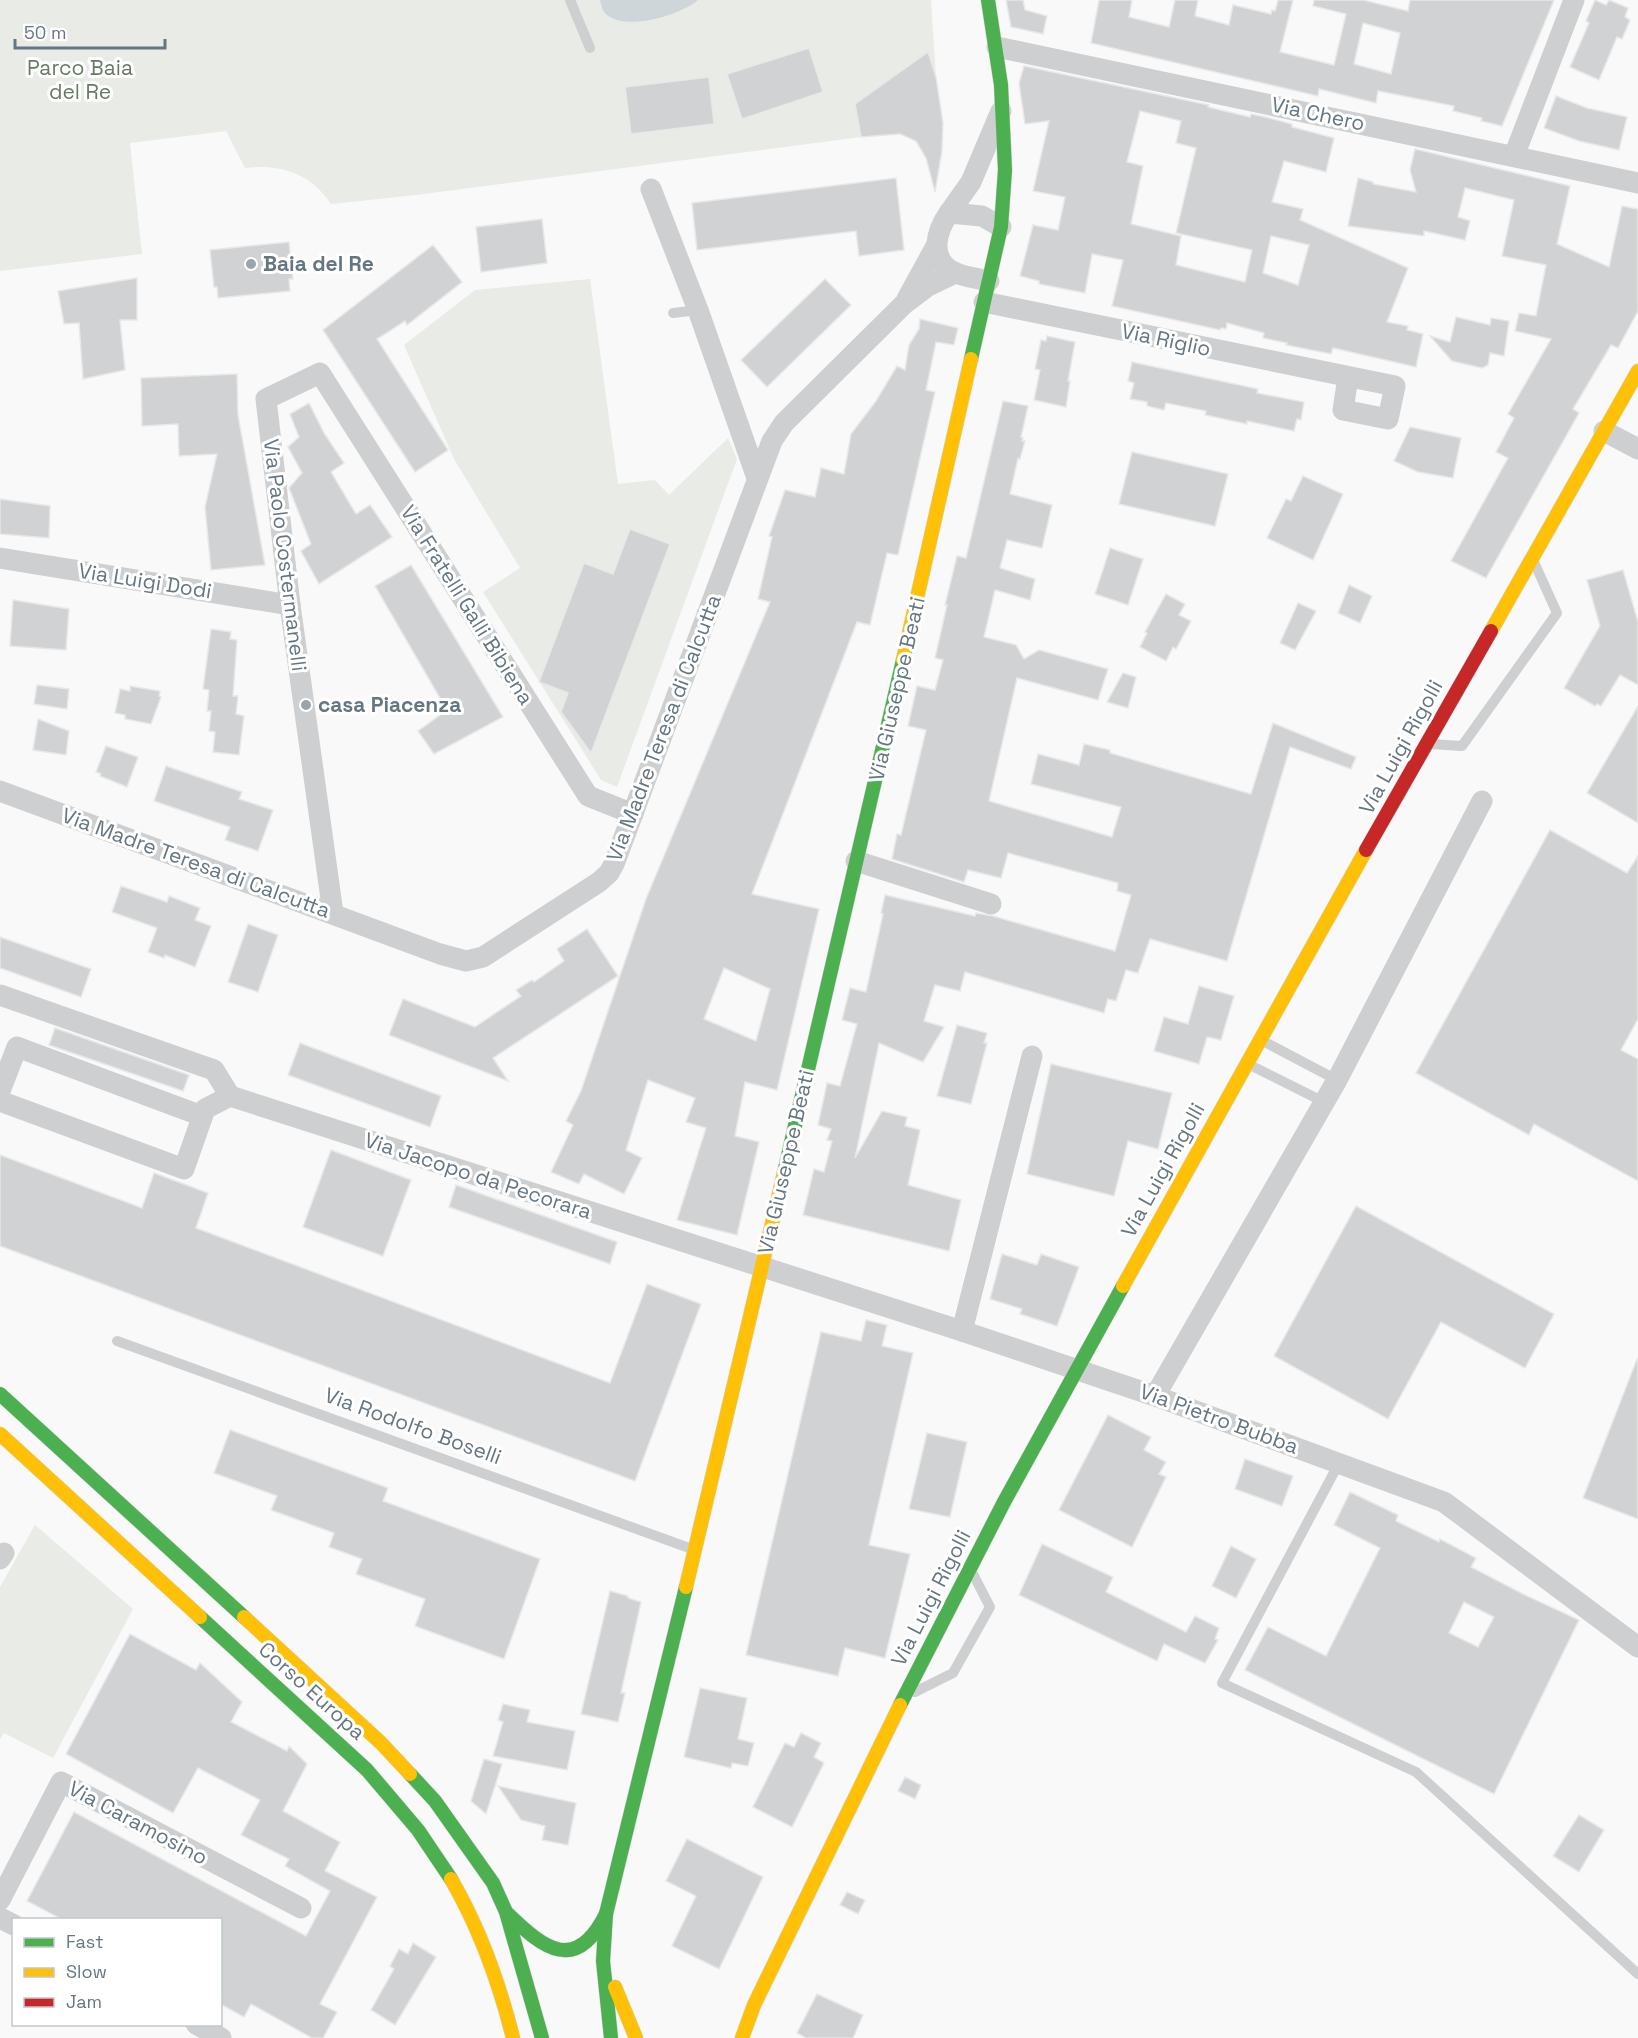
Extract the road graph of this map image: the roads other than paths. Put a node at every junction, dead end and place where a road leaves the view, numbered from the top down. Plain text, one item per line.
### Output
1 (570, 0) edge
2 (988, 0) edge
3 (1574, 0) edge
4 (998, 47) junction
5 (590, 48) dead end
6 (1002, 108) junction
7 (1514, 156) junction
8 (1638, 183) edge
9 (651, 189) dead end
10 (949, 213) junction
11 (1001, 227) junction
12 (936, 246) junction
13 (955, 273) junction
14 (989, 281) junction
15 (984, 302) junction
16 (903, 305) junction
17 (698, 310) junction
18 (673, 313) dead end
19 (1638, 371) edge
20 (320, 373) joint
21 (1348, 377) dead end
22 (1604, 431) junction
23 (1638, 449) edge
24 (757, 478) junction
25 (1532, 557) junction
26 (0, 558) edge
27 (290, 605) junction
28 (1426, 744) junction
29 (0, 791) edge
30 (1482, 801) dead end
31 (633, 814) junction
32 (856, 861) junction
33 (991, 904) dead end
34 (333, 913) junction
35 (0, 995) edge
36 (1260, 1040) junction
37 (1032, 1056) dead end
38 (1247, 1064) junction
39 (1336, 1080) junction
40 (0, 1091) edge
41 (230, 1096) junction
42 (0, 1101) edge
43 (1324, 1102) junction
44 (202, 1116) junction
45 (761, 1266) junction
46 (962, 1330) junction
47 (117, 1341) dead end
48 (1076, 1369) junction
49 (0, 1394) edge
50 (1155, 1396) junction
51 (0, 1434) edge
52 (1339, 1462) junction
53 (695, 1550) junction
54 (969, 1567) junction
55 (1638, 1647) edge
56 (904, 1697) junction
57 (0, 1900) edge
58 (301, 1908) dead end
59 (506, 1912) junction
60 (606, 1914) junction
61 (604, 1956) junction
62 (1638, 1974) edge
63 (754, 2005) junction
64 (198, 2026) edge
65 (221, 2038) edge
66 (513, 2038) edge
67 (542, 2038) edge
68 (610, 2038) edge
69 (636, 2038) edge
70 (733, 2038) edge
71 (742, 2038) edge

1 - 5 lane
2 - 4 main road, Via Giuseppe Beati
3 - 7 street
4 - 6 main road, Via Giuseppe Beati
4 - 7 street, Via Chero
6 - 10 street, Via Giuseppe Beati
6 - 11 main road, Via Giuseppe Beati
7 - 8 street, Via Chero
9 - 17 street
10 - 11 street
10 - 12 street, Via Madre Teresa di Calcutta
11 - 14 main road, Via Giuseppe Beati
12 - 13 street
12 - 16 street, Via Madre Teresa di Calcutta
13 - 14 street
13 - 16 street, Via Madre Teresa di Calcutta
14 - 15 main road, Via Giuseppe Beati
15 - 21 street, Via Riglio
15 - 32 main road, Via Giuseppe Beati
16 - 24 street, Via Madre Teresa di Calcutta
17 - 18 lane
17 - 24 street
19 - 22 main road, Via Luigi Rigolli
20 - 27 street, Via Paolo Costermanelli
20 - 31 street, Via Fratelli Galli Bibiena
22 - 23 street
22 - 25 main road, Via Luigi Rigolli
24 - 31 street, Via Madre Teresa di Calcutta
25 - 28 main road, Via Luigi Rigolli
25 - 28 lane
26 - 27 street, Via Luigi Dodi
27 - 34 street, Via Paolo Costermanelli
28 - 36 main road, Via Luigi Rigolli
29 - 34 street, Via Madre Teresa di Calcutta
30 - 39 street
31 - 34 street, Via Madre Teresa di Calcutta
32 - 33 street
32 - 45 main road, Via Giuseppe Beati
35 - 41 street
36 - 38 main road, Via Luigi Rigolli
36 - 39 lane
37 - 46 street
38 - 43 lane
38 - 48 main road, Via Luigi Rigolli
39 - 43 street
40 - 44 street
41 - 44 street
41 - 45 street, Via Jacopo da Pecorara
42 - 44 street
43 - 50 street
45 - 46 street, Via Pietro Bubba
45 - 53 main road
46 - 48 street, Via Pietro Bubba
47 - 53 lane, Via Rodolfo Boselli
48 - 50 street, Via Pietro Bubba
48 - 54 main road, Via Luigi Rigolli
49 - 59 main road, Corso Europa
50 - 52 street, Via Pietro Bubba
51 - 66 main road, Corso Europa
52 - 55 street, Via Pietro Bubba
52 - 62 lane
53 - 60 main road
54 - 56 main road, Via Luigi Rigolli
54 - 56 lane
56 - 63 main road, Via Luigi Rigolli
57 - 58 street, Via Caramosino
59 - 60 main road, Corso Europa
59 - 67 main road, Corso Europa
60 - 61 main road
61 - 68 main road
61 - 69 main road
63 - 70 main road, Via Luigi Rigolli
63 - 71 main road, Via Luigi Rigolli
64 - 65 street

